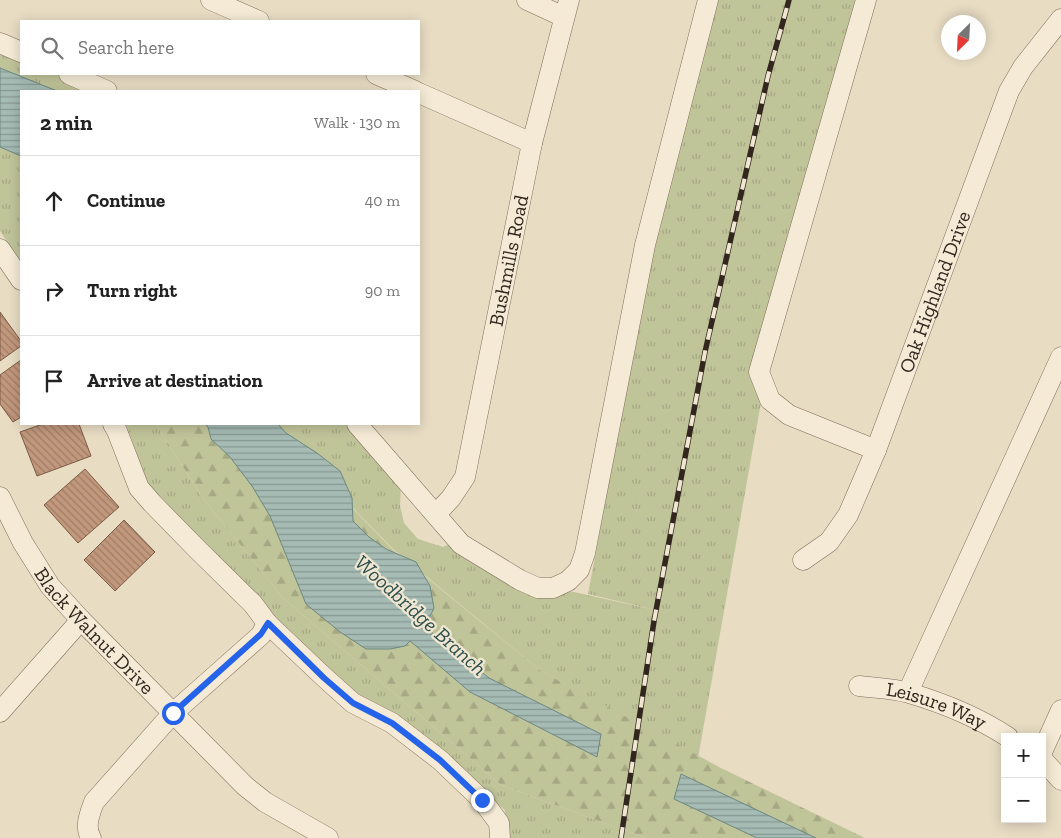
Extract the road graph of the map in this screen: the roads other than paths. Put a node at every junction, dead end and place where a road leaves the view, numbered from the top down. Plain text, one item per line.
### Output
1 (211, 0) edge
2 (527, 0) edge
3 (708, 0) edge
4 (866, 0) edge
5 (567, 8) edge
6 (1061, 19) edge
7 (257, 20) edge
8 (0, 42) edge
9 (20, 52) edge
10 (71, 75) edge
11 (378, 75) edge
12 (105, 90) edge
13 (413, 90) edge
14 (420, 93) edge
15 (532, 143) junction
16 (0, 248) edge
17 (20, 278) edge
18 (1061, 358) edge
19 (114, 425) edge
20 (358, 425) edge
21 (876, 450) junction
22 (0, 497) edge
23 (436, 514) junction
24 (5, 519) edge
25 (802, 560) dead end
26 (81, 620) junction
27 (268, 623) junction
28 (859, 686) dead end
29 (908, 692) junction
30 (1061, 710) edge
31 (0, 712) edge
32 (173, 713) junction
33 (1002, 733) edge
34 (1046, 743) edge
35 (1046, 763) edge
36 (1061, 780) edge
37 (91, 838) edge
38 (328, 838) edge
39 (500, 838) edge

1 - 7 street
2 - 5 street
3 - 23 street
4 - 21 street
5 - 15 street, Bushmills Road
6 - 21 street, Oak Highland Drive
8 - 9 street
10 - 12 street
11 - 13 street
14 - 15 street
15 - 23 street, Bushmills Road
16 - 17 street
18 - 29 street
19 - 27 street
20 - 23 street
21 - 25 street, Oak Highland Drive
22 - 24 street, Black Walnut Drive
24 - 26 street, Black Walnut Drive
26 - 31 street
26 - 32 street, Black Walnut Drive
27 - 32 street
27 - 39 street
28 - 29 street, Leisure Way
29 - 33 street, Leisure Way
30 - 34 street
32 - 37 street
32 - 38 street, Black Walnut Drive
35 - 36 street

